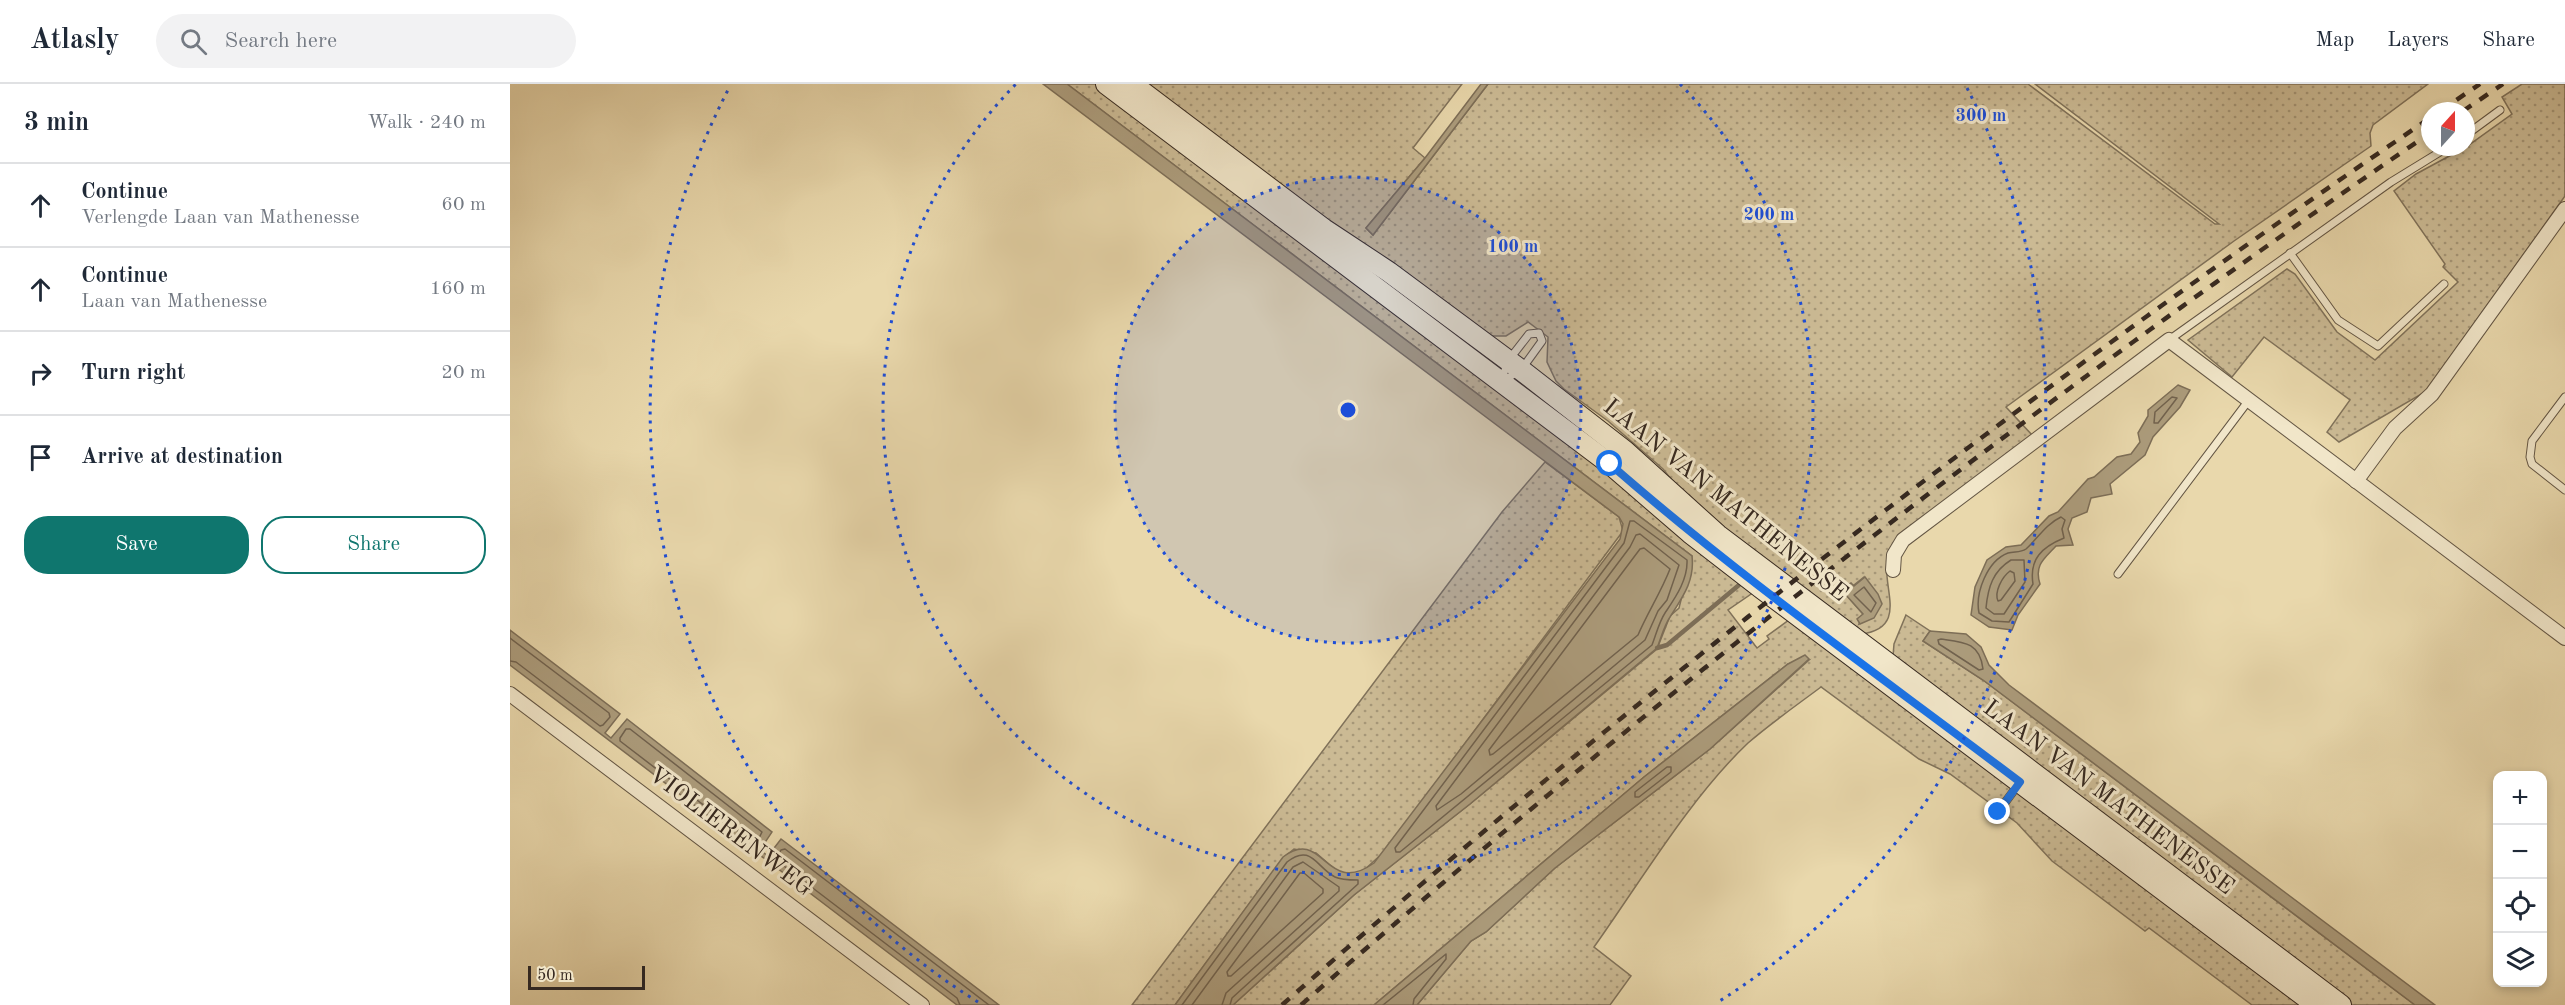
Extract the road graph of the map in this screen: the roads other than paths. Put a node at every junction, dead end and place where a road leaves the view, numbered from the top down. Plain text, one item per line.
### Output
1 (1106, 84) edge
2 (1132, 84) edge
3 (2500, 110) dead end
4 (2475, 128) edge
5 (2433, 156) edge
6 (2565, 209) edge
7 (2290, 253) junction
8 (2444, 284) dead end
9 (2169, 340) junction
10 (1515, 366) junction
11 (1501, 382) junction
12 (2565, 397) edge
13 (2249, 400) junction
14 (2356, 481) junction
15 (2565, 490) edge
16 (1893, 570) dead end
17 (2118, 574) dead end
18 (2565, 638) edge
19 (510, 694) edge
20 (2025, 776) junction
21 (1998, 812) dead end
22 (922, 1005) edge
23 (2316, 1005) edge
24 (2341, 1005) edge

1 - 11 street, LAAN VAN MATHENESSE
2 - 10 street, LAAN VAN MATHENESSE
3 - 4 lane
5 - 7 lane
6 - 14 street
7 - 8 lane
7 - 9 lane
9 - 13 street
9 - 16 street
10 - 10 lane
10 - 11 lane
10 - 11 lane
10 - 20 street, LAAN VAN MATHENESSE
11 - 20 street, LAAN VAN MATHENESSE
12 - 15 lane
13 - 14 street
13 - 17 lane
14 - 18 street
19 - 22 street, VIOLIERENWEG
20 - 21 lane
20 - 23 street, LAAN VAN MATHENESSE
20 - 24 street, LAAN VAN MATHENESSE

